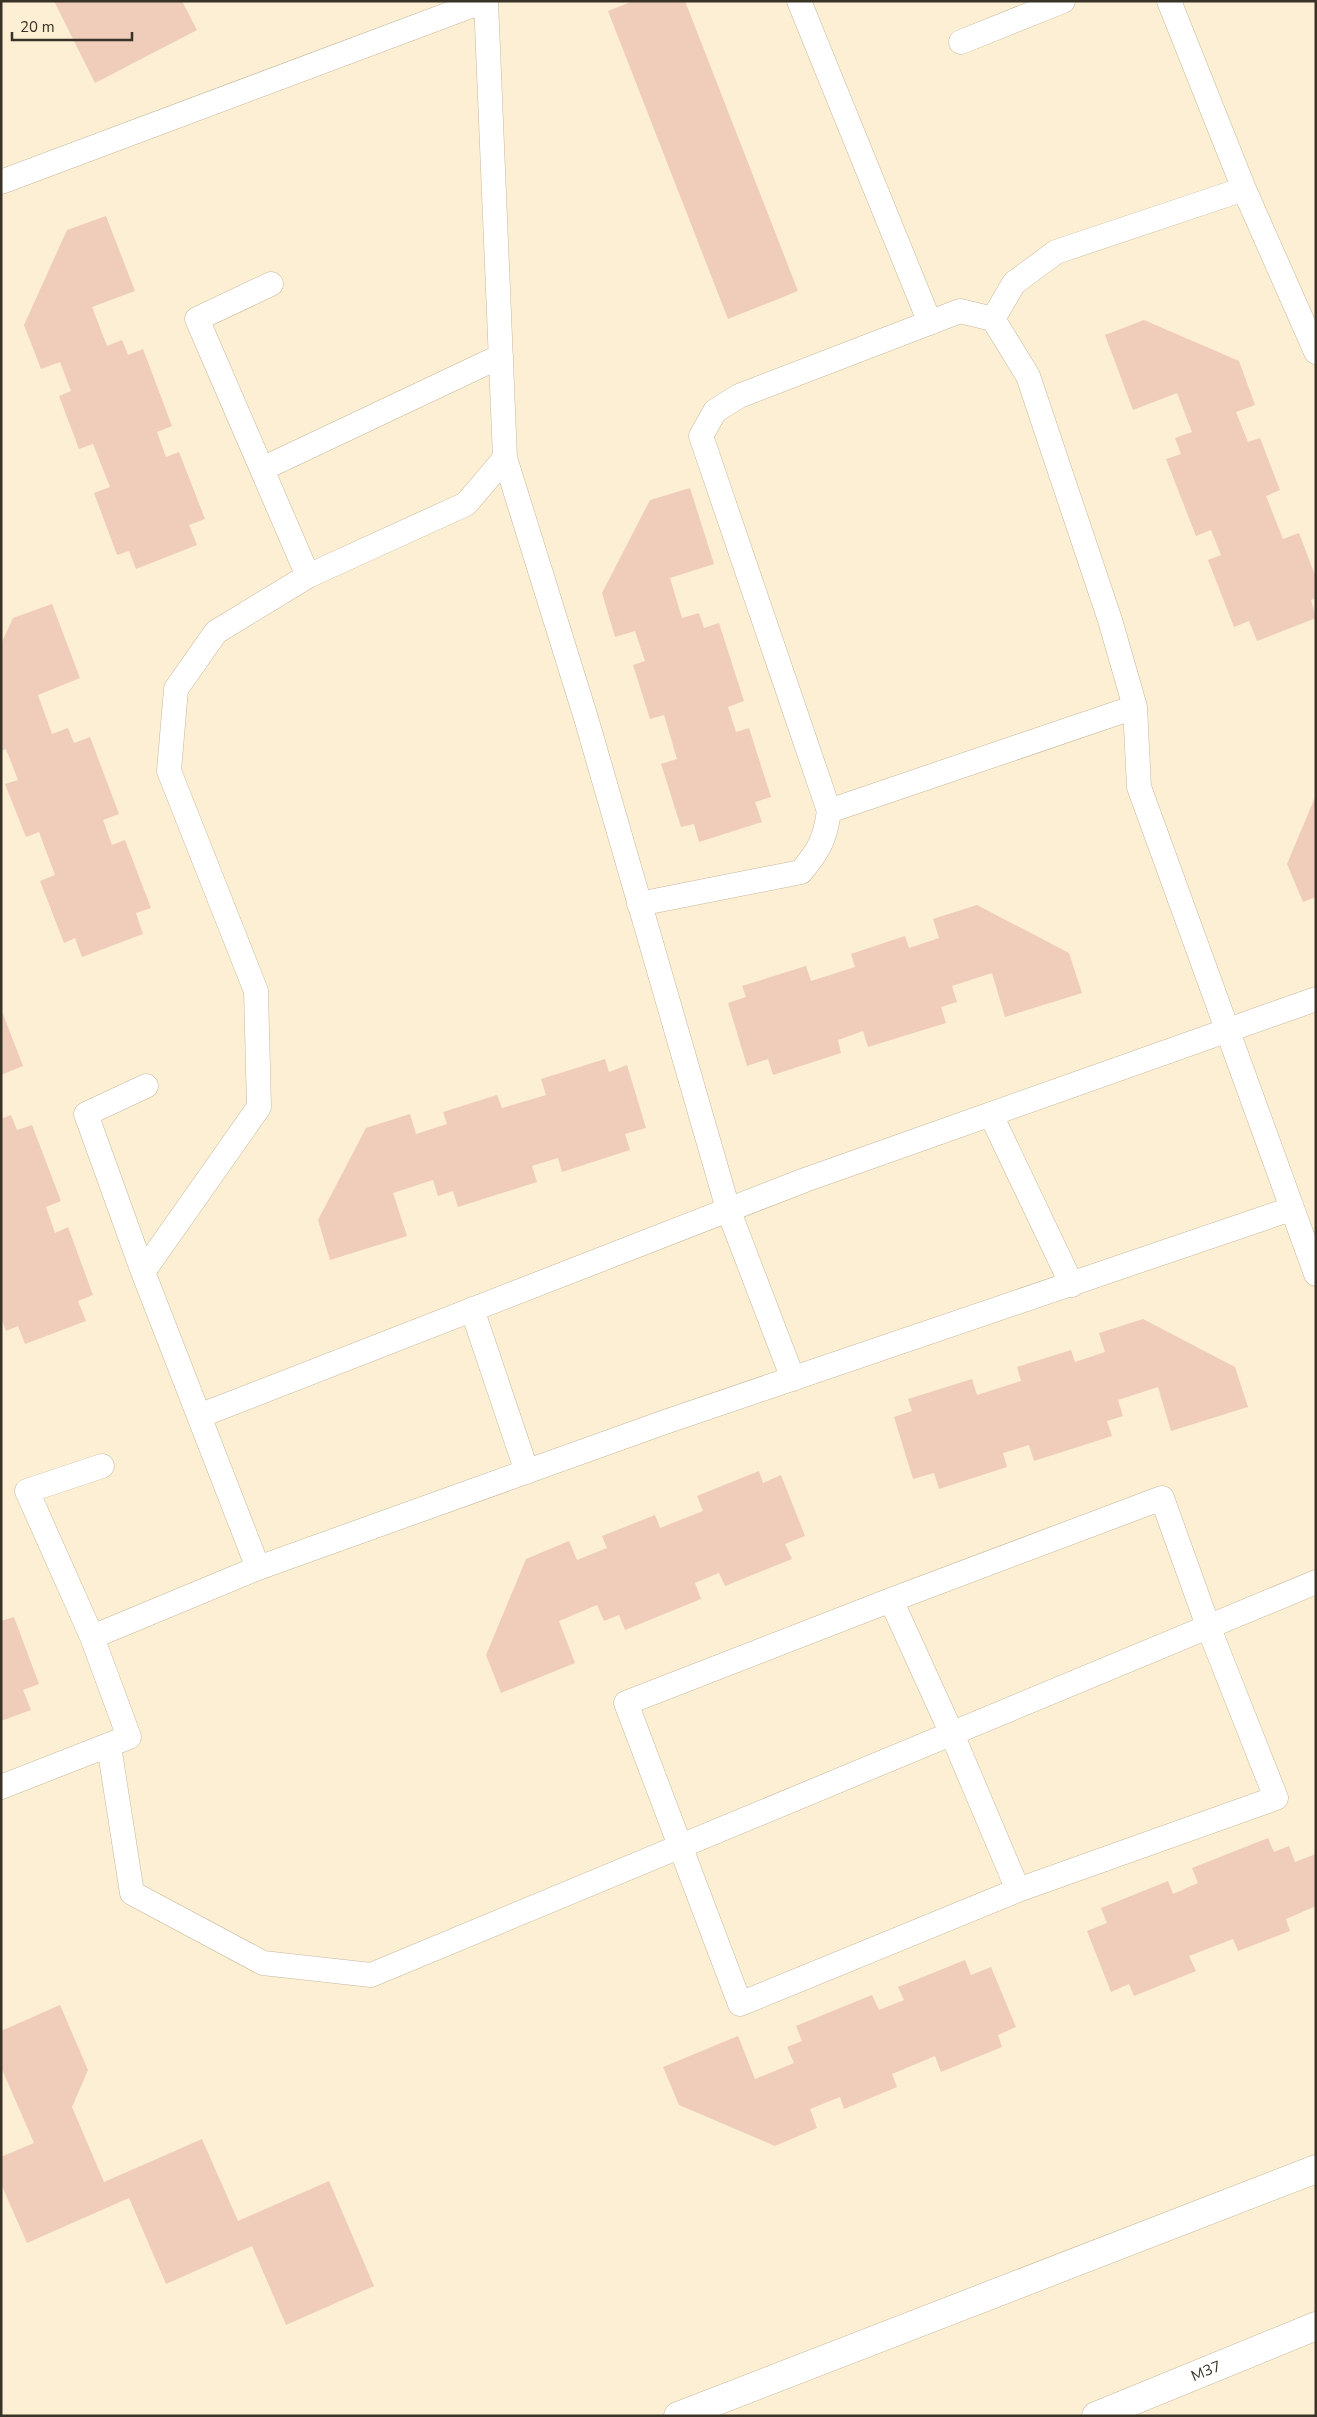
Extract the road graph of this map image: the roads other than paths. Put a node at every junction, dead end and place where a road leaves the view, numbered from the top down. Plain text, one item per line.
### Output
1 (485, 1) edge
2 (799, 1) edge
3 (1063, 1) edge
4 (1169, 1) edge
5 (961, 42) dead end
6 (1, 182) edge
7 (1244, 189) junction
8 (271, 284) dead end
9 (993, 319) junction
10 (930, 323) junction
11 (1316, 352) edge
12 (501, 356) junction
13 (505, 458) junction
14 (262, 469) junction
15 (308, 576) junction
16 (1135, 707) junction
17 (829, 811) junction
18 (639, 904) junction
19 (1316, 999) edge
20 (1227, 1029) junction
21 (146, 1086) dead end
22 (991, 1115) junction
23 (1291, 1209) junction
24 (728, 1210) junction
25 (143, 1272) junction
26 (1316, 1274) edge
27 (1072, 1285) junction
28 (472, 1309) junction
29 (793, 1379) junction
30 (199, 1416) junction
31 (102, 1466) dead end
32 (527, 1472) junction
33 (258, 1568) junction
34 (1316, 1582) edge
35 (891, 1600) junction
36 (1208, 1626) junction
37 (92, 1637) junction
38 (952, 1734) junction
39 (109, 1746) junction
40 (1, 1787) edge
41 (680, 1846) junction
42 (1018, 1890) junction
43 (1316, 2169) edge
44 (1316, 2326) edge
45 (678, 2416) edge
46 (1096, 2416) edge

1 - 6 lane
1 - 12 lane
2 - 10 lane
3 - 5 lane
4 - 7 lane
7 - 9 lane
7 - 11 lane
8 - 14 lane
9 - 10 lane
9 - 16 lane
10 - 17 lane
12 - 13 lane
12 - 14 lane
13 - 15 lane
13 - 18 lane
14 - 15 lane
15 - 25 lane
16 - 17 lane
16 - 20 lane
17 - 18 lane
18 - 24 lane
19 - 20 lane
20 - 22 lane
20 - 23 lane
21 - 25 lane
22 - 24 lane
22 - 27 lane
23 - 26 lane
23 - 27 lane
24 - 28 lane
24 - 29 lane
25 - 30 lane
27 - 29 lane
28 - 30 lane
28 - 32 lane
29 - 32 lane
30 - 33 lane
31 - 37 lane
32 - 33 lane
33 - 37 lane
34 - 36 lane
35 - 36 lane
35 - 38 lane
35 - 41 lane
36 - 38 lane
36 - 42 lane
37 - 39 lane
38 - 41 lane
38 - 42 lane
39 - 40 lane
39 - 41 lane
41 - 42 lane
43 - 45 highway
44 - 46 highway, M37 / M37

